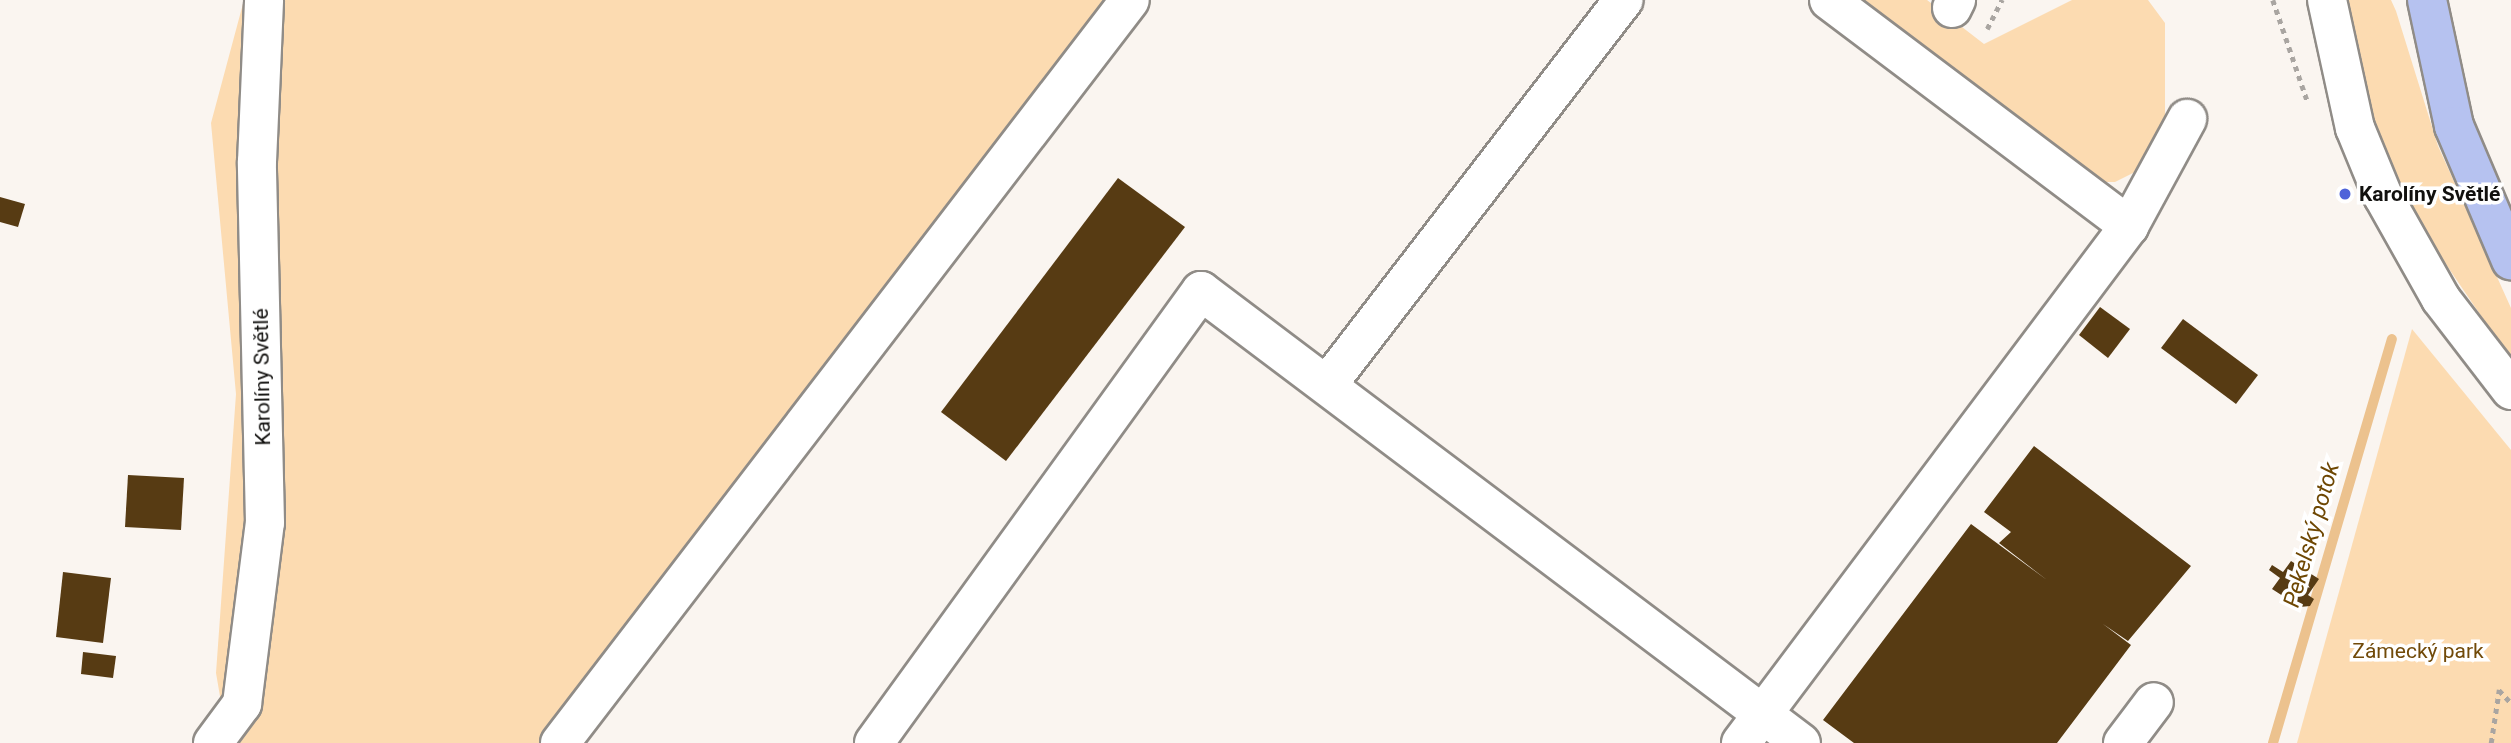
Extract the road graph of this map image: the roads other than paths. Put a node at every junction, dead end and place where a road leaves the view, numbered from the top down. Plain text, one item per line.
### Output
1 (264, 0) edge
2 (1129, 0) edge
3 (1623, 0) edge
4 (1829, 0) edge
5 (2327, 0) edge
6 (2427, 0) edge
7 (2187, 119) dead end
8 (2129, 226) junction
9 (2511, 260) edge
10 (1327, 385) junction
11 (2511, 390) edge
12 (2154, 702) dead end
13 (1752, 729) edge
14 (213, 743) edge
15 (560, 743) edge
16 (874, 743) edge
17 (1801, 743) edge
18 (2123, 743) edge

1 - 14 street, Karolíny Světlé
2 - 15 street
3 - 10 street
4 - 8 street
5 - 11 street
6 - 9 main road
7 - 8 street
8 - 13 street
10 - 13 street
10 - 16 street
12 - 18 street
13 - 17 street

